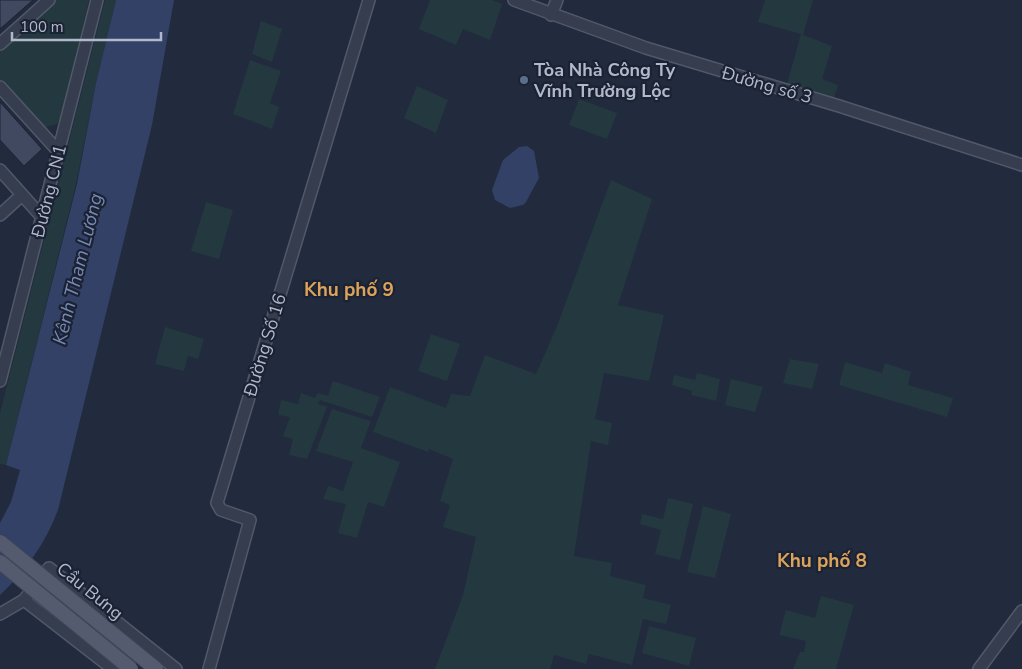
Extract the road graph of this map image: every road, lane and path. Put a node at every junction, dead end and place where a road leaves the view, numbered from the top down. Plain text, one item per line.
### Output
1 (49, 0) edge
2 (97, 0) edge
3 (369, 0) edge
4 (514, 0) edge
5 (557, 0) edge
6 (551, 15) junction
7 (0, 44) edge
8 (0, 87) edge
9 (59, 152) junction
10 (1022, 165) edge
11 (0, 170) edge
12 (22, 195) junction
13 (0, 215) edge
14 (42, 217) junction
15 (0, 381) edge
16 (0, 542) edge
17 (0, 562) edge
18 (24, 600) junction
19 (1022, 611) edge
20 (0, 614) edge
21 (113, 669) edge
22 (131, 669) edge
23 (156, 669) edge
24 (176, 669) edge
25 (209, 669) edge
26 (979, 669) edge

1 - 7 street
2 - 9 street, Đường CN1
3 - 25 street, Đường Số 16
4 - 6 street, Đường số 3
5 - 6 street
6 - 10 street, Đường số 3
8 - 9 street
9 - 14 street, Đường CN1
11 - 12 street
12 - 13 street
12 - 14 street
14 - 15 street, Đường CN1
16 - 23 main road, Cầu Bưng, bridge
17 - 22 main road, Cầu Bưng, bridge
18 - 20 street
18 - 21 street
18 - 24 street
19 - 26 street

